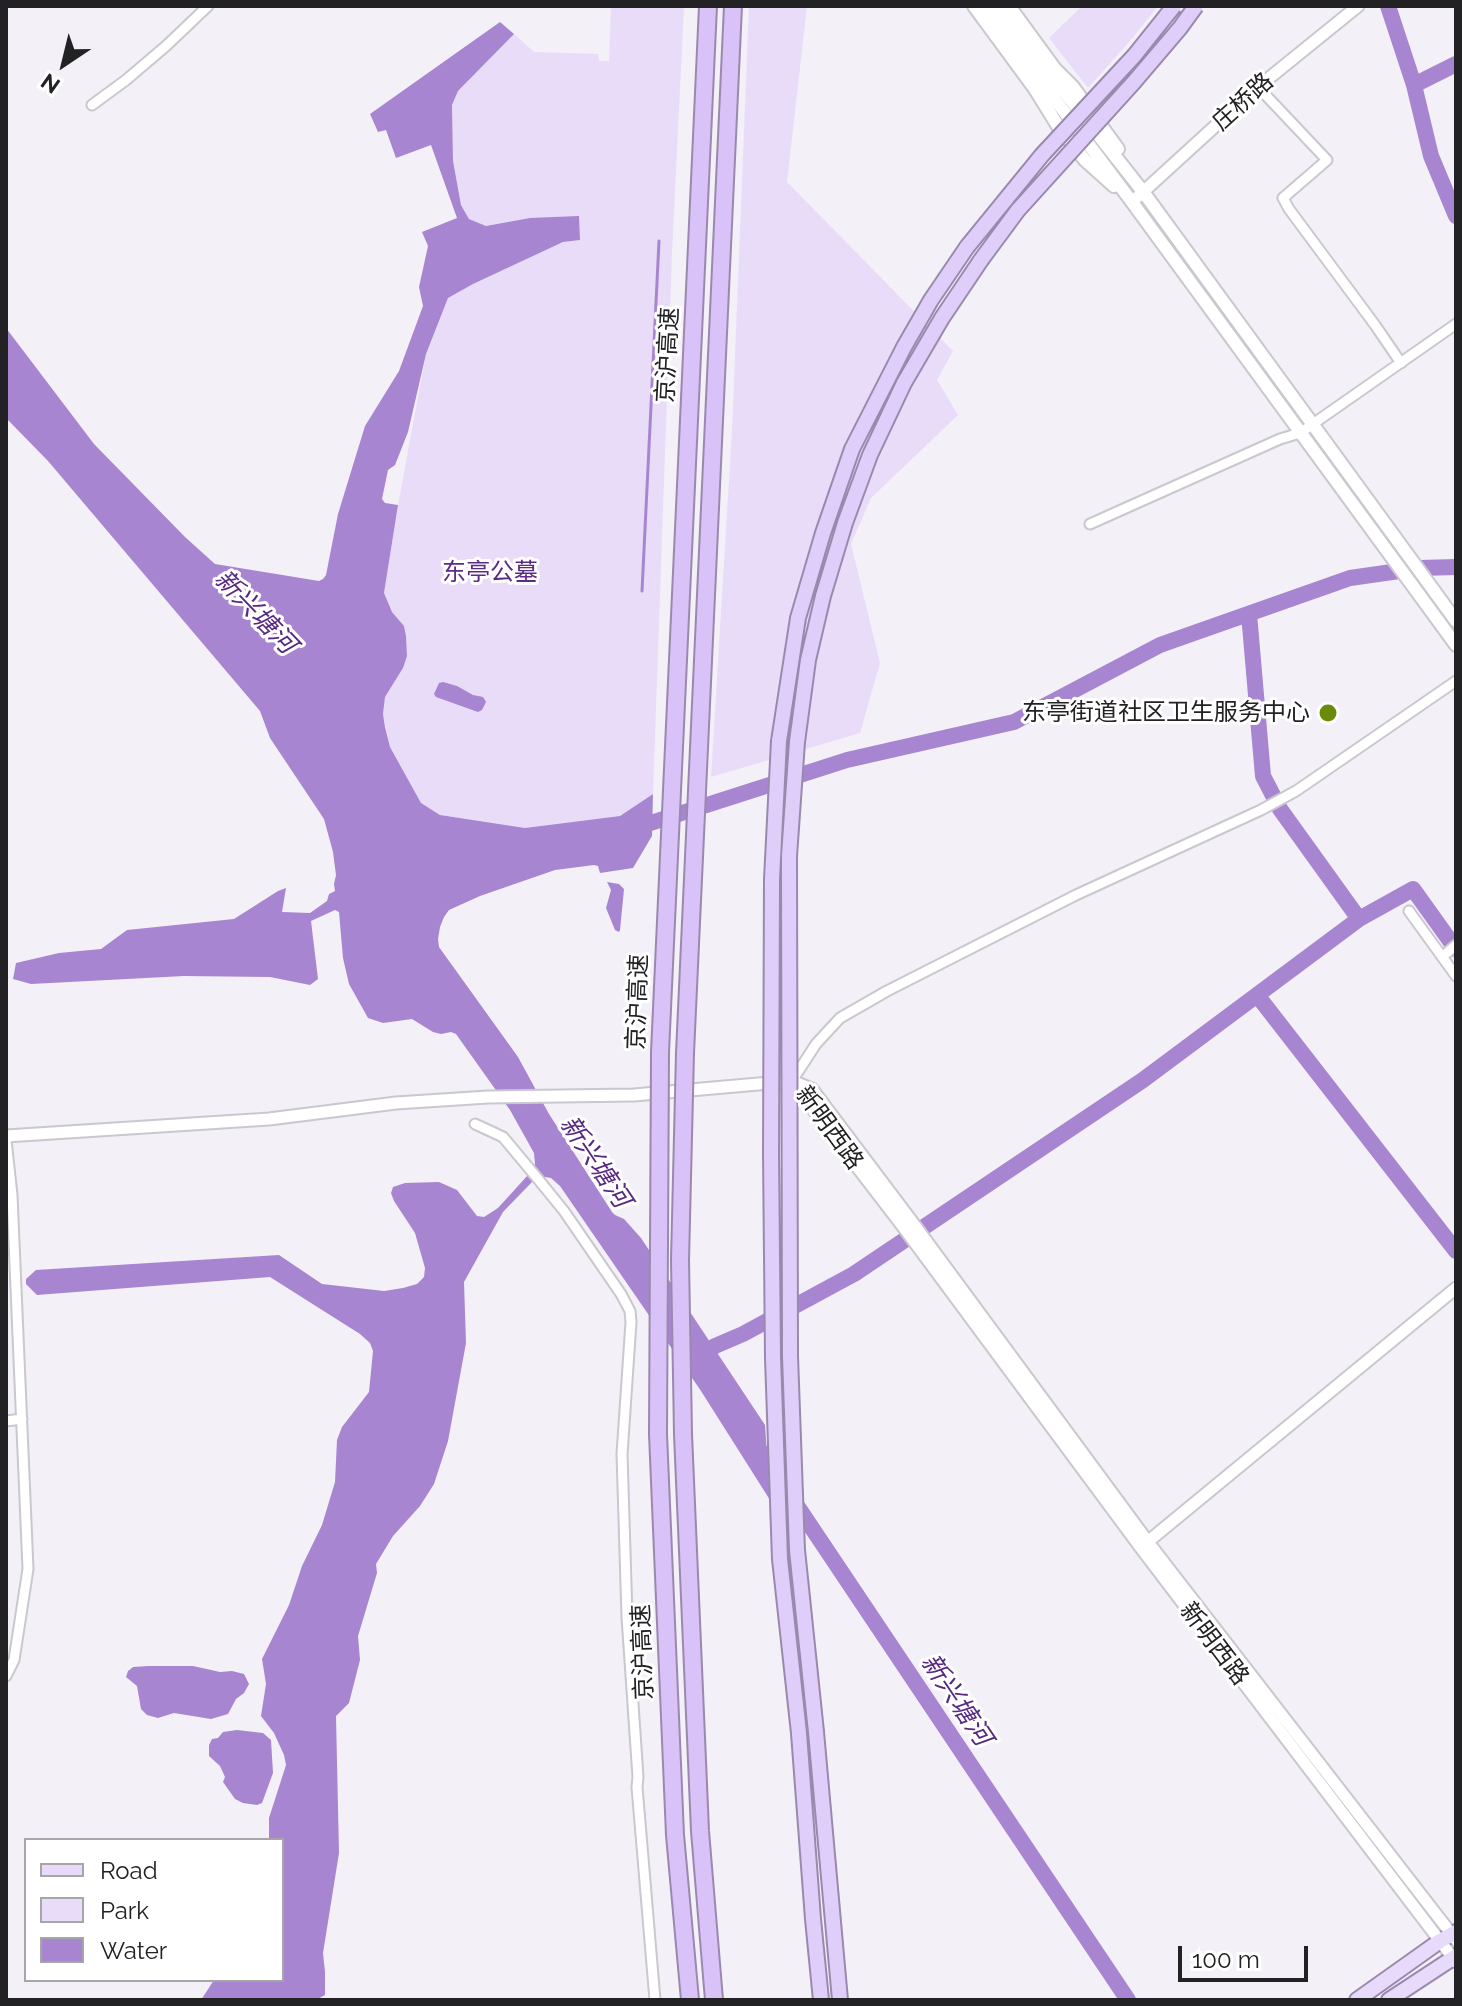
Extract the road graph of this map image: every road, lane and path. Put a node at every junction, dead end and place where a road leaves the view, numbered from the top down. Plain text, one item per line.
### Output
1 (208, 6) edge
2 (708, 6) edge
3 (733, 6) edge
4 (974, 6) edge
5 (985, 6) edge
6 (997, 6) edge
7 (1009, 6) edge
8 (1174, 6) edge
9 (1196, 6) edge
10 (1358, 6) edge
11 (1025, 52) junction
12 (1258, 87) junction
13 (92, 105) dead end
14 (1144, 193) junction
15 (1132, 202) junction
16 (1456, 324) edge
17 (1401, 363) junction
18 (1313, 425) junction
19 (1300, 433) junction
20 (1090, 524) dead end
21 (1456, 621) edge
22 (1456, 645) edge
23 (1456, 681) edge
24 (1409, 911) dead end
25 (1456, 945) edge
26 (1442, 956) junction
27 (1456, 976) edge
28 (792, 1081) junction
29 (475, 1124) dead end
30 (6, 1138) edge
31 (1456, 1288) edge
32 (22, 1419) junction
33 (6, 1421) edge
34 (1144, 1545) junction
35 (6, 1676) edge
36 (1451, 1937) edge
37 (1455, 1959) edge
38 (655, 2000) edge
39 (690, 2000) edge
40 (714, 2000) edge
41 (821, 2000) edge
42 (840, 2000) edge
43 (1357, 2000) edge
44 (1389, 2000) edge

1 - 13 street
2 - 39 highway, 京沪高速, bridge
3 - 40 highway, 京沪高速, bridge
4 - 15 main road
5 - 11 main road
6 - 11 main road
7 - 14 main road
8 - 41 highway, bridge
9 - 42 highway, bridge
10 - 12 street, 庄桥路
11 - 14 main road
11 - 15 main road
12 - 14 street, 庄桥路
12 - 17 street
14 - 15 street, 庄桥路
14 - 18 main road
15 - 19 main road
16 - 17 street
17 - 18 street
18 - 19 street
18 - 21 main road
19 - 20 street
19 - 22 main road
23 - 28 street
24 - 26 street
25 - 26 street
26 - 27 street
28 - 30 street
28 - 34 street, 新明西路
29 - 38 street
30 - 32 street
31 - 34 street
32 - 33 street
32 - 35 street
34 - 36 street, 新明西路
36 - 37 street, 新明西路
36 - 43 main road
37 - 44 main road

